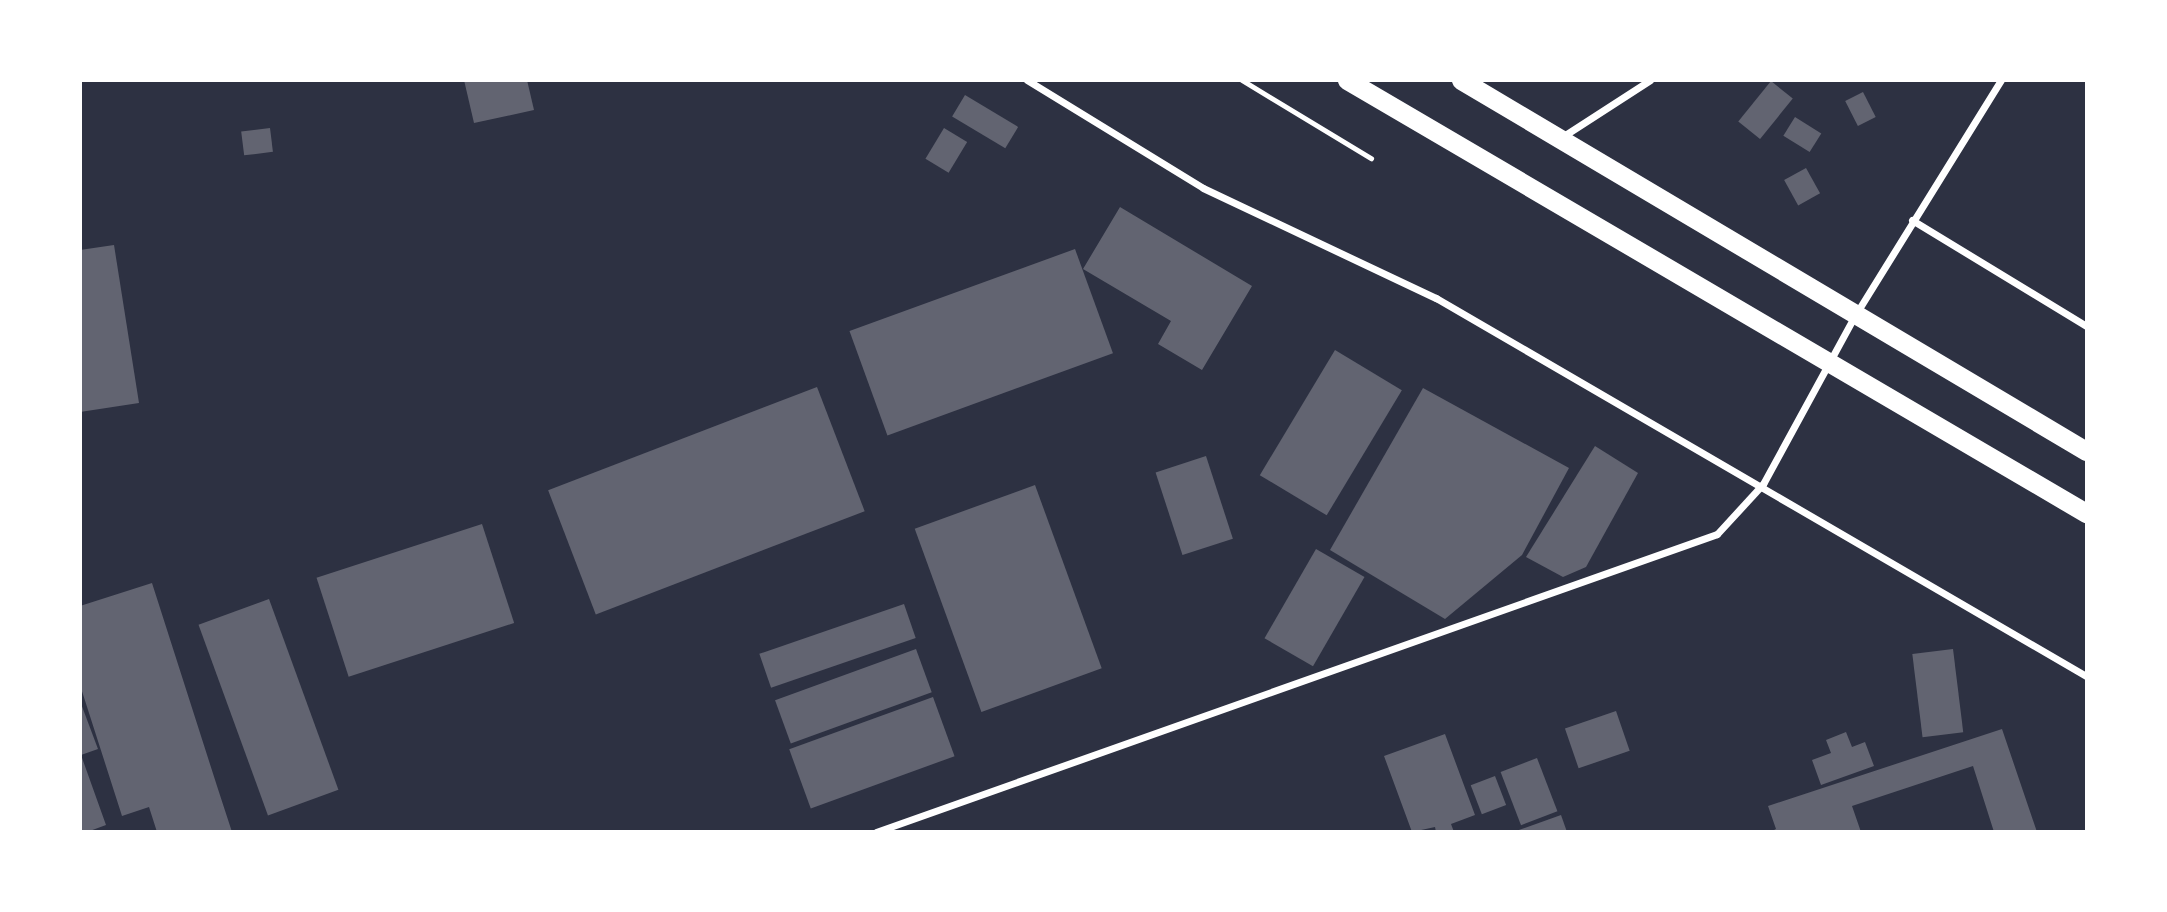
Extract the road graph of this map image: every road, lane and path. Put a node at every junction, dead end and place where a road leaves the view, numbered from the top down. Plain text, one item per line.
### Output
1 (1027, 80) edge
2 (1242, 80) edge
3 (1347, 80) edge
4 (1461, 80) edge
5 (1650, 80) edge
6 (2001, 80) edge
7 (1562, 137) junction
8 (1371, 158) dead end
9 (1912, 220) junction
10 (1854, 317) junction
11 (2087, 326) edge
12 (1829, 362) junction
13 (2087, 451) edge
14 (1763, 484) junction
15 (2087, 513) edge
16 (2087, 676) edge
17 (876, 831) edge

1 - 14 street
2 - 8 path
3 - 12 highway
4 - 7 highway
5 - 7 street
6 - 9 street
7 - 10 highway
9 - 10 street
9 - 11 street
10 - 12 street
10 - 13 highway
12 - 14 street
12 - 15 highway
14 - 16 street
14 - 17 street

